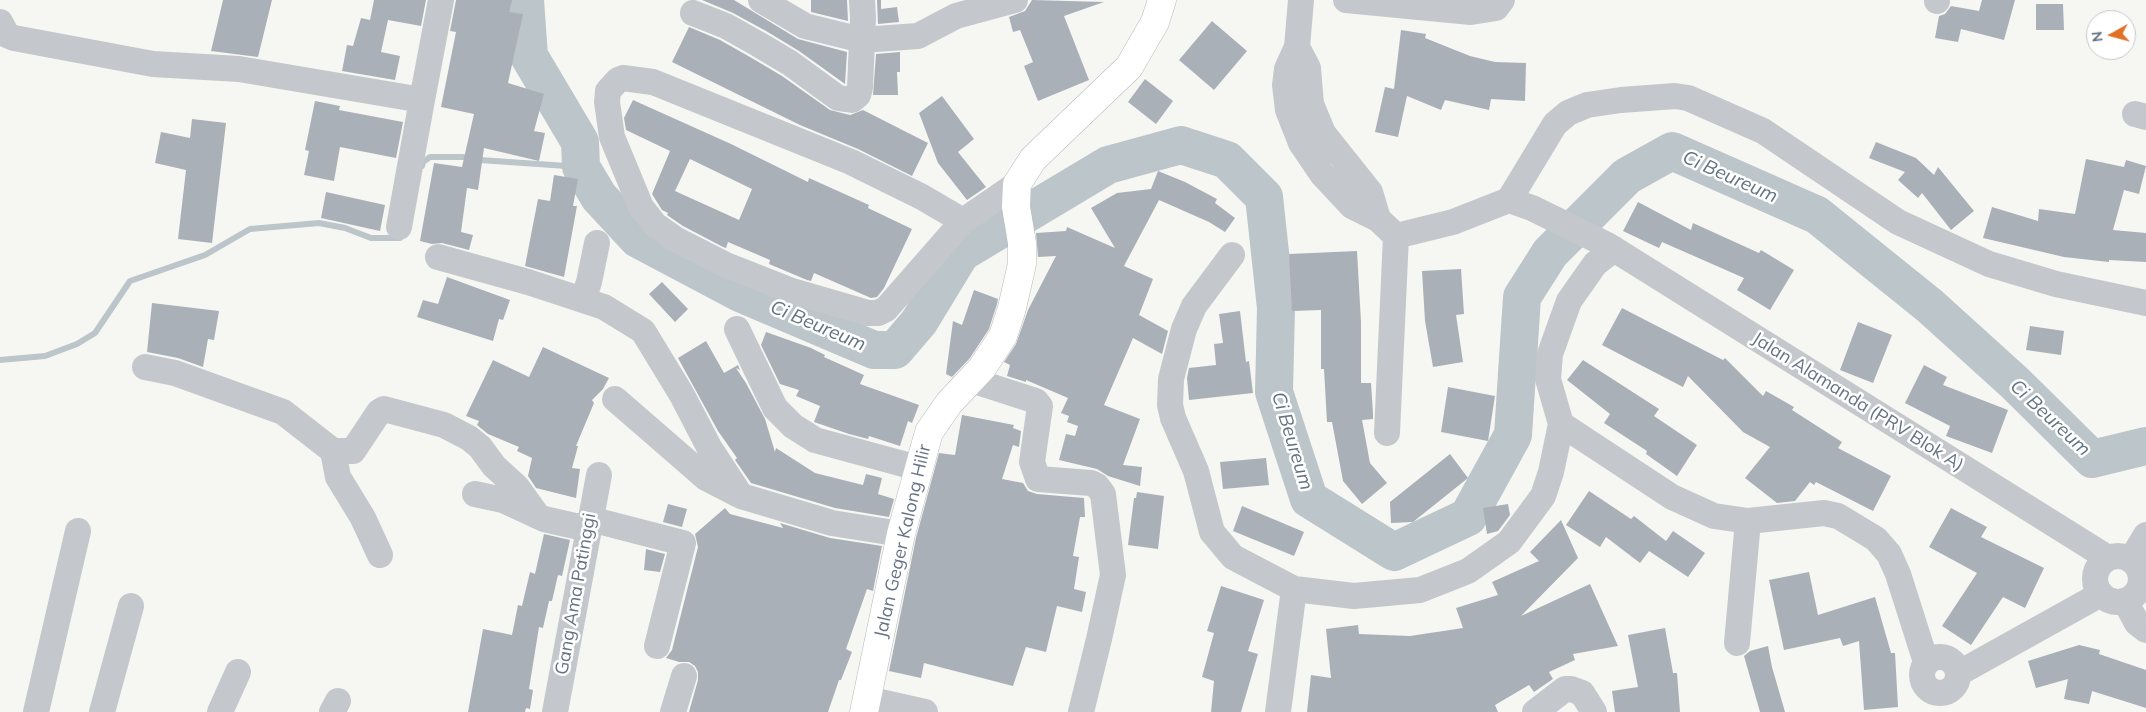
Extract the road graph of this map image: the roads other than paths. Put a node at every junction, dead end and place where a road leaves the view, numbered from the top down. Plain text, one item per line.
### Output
1 (441, 0) edge
2 (761, 0) edge
3 (862, 0) edge
4 (1015, 0) edge
5 (1162, 0) edge
6 (1301, 0) edge
7 (1346, 0) edge
8 (1502, 0) edge
9 (693, 12) dead end
10 (0, 22) edge
11 (862, 40) junction
12 (422, 100) junction
13 (1017, 195) junction
14 (1521, 204) junction
15 (963, 221) junction
16 (399, 227) dead end
17 (1387, 227) junction
18 (597, 242) dead end
19 (1611, 247) junction
20 (1232, 255) dead end
21 (438, 257) dead end
22 (583, 300) junction
23 (2146, 303) edge
24 (736, 328) dead end
25 (145, 368) dead end
26 (971, 380) junction
27 (615, 399) dead end
28 (1561, 424) junction
29 (1387, 433) dead end
30 (333, 451) junction
31 (918, 468) junction
32 (599, 475) dead end
33 (475, 494) dead end
34 (741, 496) junction
35 (537, 515) junction
36 (1748, 521) junction
37 (589, 524) junction
38 (78, 531) dead end
39 (901, 534) junction
40 (2146, 535) edge
41 (380, 555) dead end
42 (2119, 559) junction
43 (1294, 589) junction
44 (2113, 598) junction
45 (131, 606) dead end
46 (2146, 630) edge
47 (1737, 643) dead end
48 (656, 646) dead end
49 (238, 672) dead end
50 (684, 676) dead end
51 (865, 705) edge
52 (36, 712) edge
53 (102, 712) edge
54 (220, 712) edge
55 (555, 712) edge
56 (673, 712) edge
57 (925, 712) edge
58 (1080, 712) edge
59 (1278, 712) edge
60 (1535, 712) edge
61 (1594, 712) edge

1 - 12 street
2 - 11 street
3 - 11 street
4 - 11 street
5 - 13 main road
6 - 17 street
7 - 8 street
9 - 11 street
10 - 12 street
12 - 16 street
13 - 15 street
13 - 26 main road, Jalan Geger Kalong Hilir
14 - 17 street
14 - 19 street, Jalan Alamanda (PRV Blok A)
14 - 23 street
15 - 15 street
17 - 29 street
18 - 22 street
19 - 28 street
19 - 42 street, Jalan Alamanda (PRV Blok A)
20 - 43 street
21 - 22 street
22 - 34 street
24 - 31 street
25 - 30 street
26 - 31 main road, Jalan Geger Kalong Hilir
26 - 58 street
27 - 34 street
28 - 36 street
28 - 43 street
30 - 35 street
30 - 41 street
31 - 39 main road, Jalan Geger Kalong Hilir
32 - 37 street, Gang Ama Patinggi
33 - 35 street
34 - 39 street
35 - 37 street
36 - 44 street
36 - 47 street
37 - 48 street
37 - 55 street, Gang Ama Patinggi
38 - 52 street
39 - 51 main road, Jalan Geger Kalong Hilir
40 - 42 street
42 - 44 street
42 - 44 street
43 - 59 street
44 - 46 street
45 - 53 street
49 - 54 street
50 - 56 street
51 - 57 street
60 - 61 street

